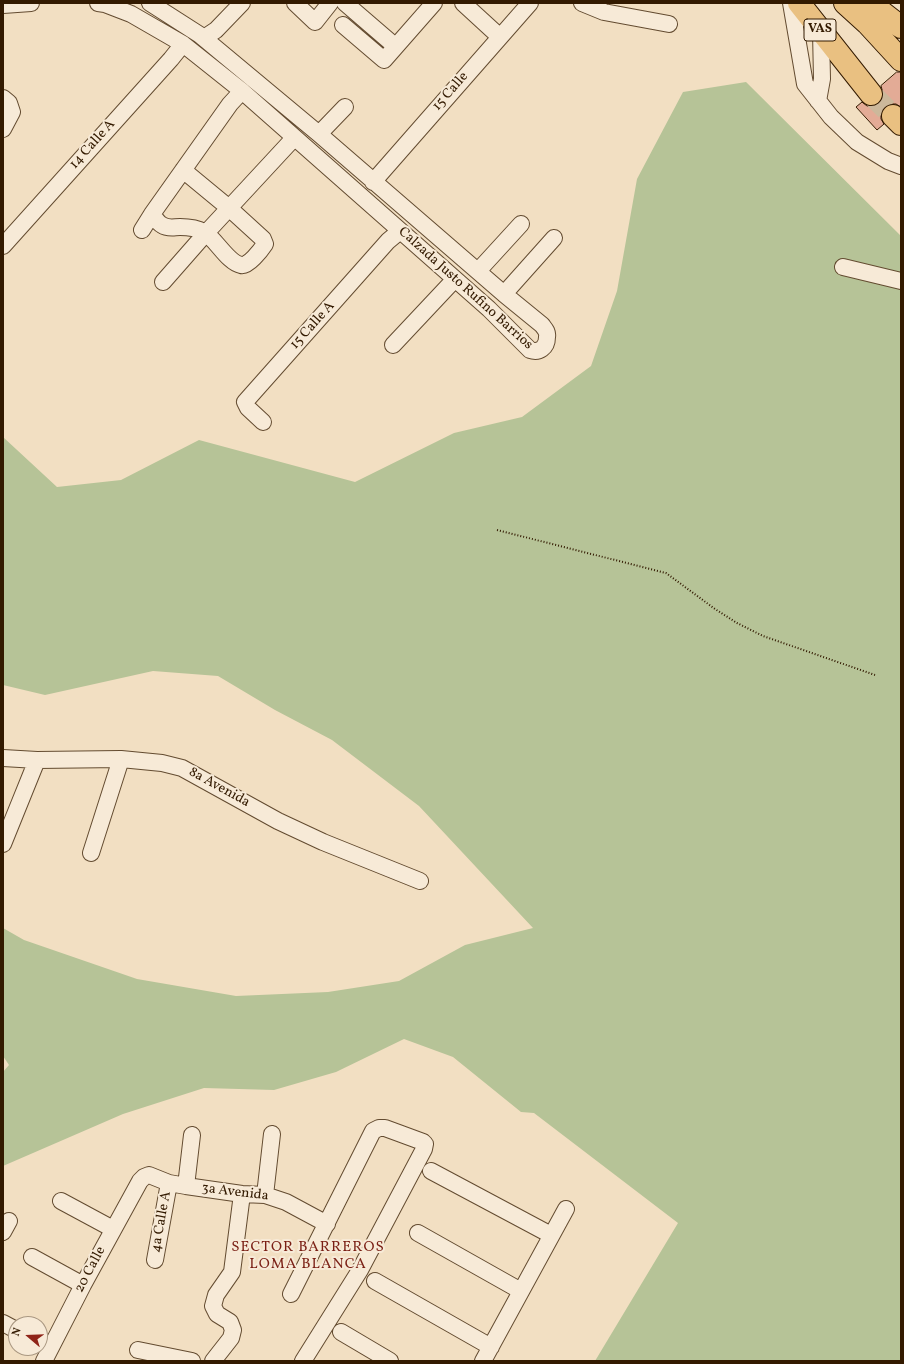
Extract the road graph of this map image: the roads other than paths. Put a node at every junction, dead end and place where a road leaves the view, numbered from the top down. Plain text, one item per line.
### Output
1 (26, 3) edge
2 (98, 3) edge
3 (150, 3) edge
4 (242, 3) edge
5 (295, 3) edge
6 (330, 3) edge
7 (344, 3) edge
8 (434, 3) edge
9 (462, 3) edge
10 (530, 3) edge
11 (582, 3) edge
12 (792, 3) edge
13 (799, 3) edge
14 (845, 3) edge
15 (870, 3) edge
16 (3, 5) edge
17 (166, 7) edge
18 (669, 24) dead end
19 (343, 25) dead end
20 (901, 26) edge
21 (822, 32) junction
22 (500, 37) junction
23 (204, 38) junction
24 (183, 44) junction
25 (395, 46) junction
26 (901, 60) edge
27 (242, 91) junction
28 (871, 94) tunnel mouth
29 (3, 98) edge
30 (818, 101) junction
31 (280, 102) junction
32 (345, 107) dead end
33 (269, 115) junction
34 (3, 129) edge
35 (319, 134) junction
36 (294, 138) junction
37 (901, 166) edge
38 (183, 170) junction
39 (373, 182) junction
40 (229, 208) junction
41 (152, 214) junction
42 (521, 224) dead end
43 (142, 230) dead end
44 (400, 231) junction
45 (206, 233) junction
46 (554, 238) dead end
47 (3, 246) edge
48 (449, 246) junction
49 (436, 262) junction
50 (843, 267) dead end
51 (478, 271) junction
52 (455, 280) junction
53 (901, 281) edge
54 (162, 282) dead end
55 (504, 294) junction
56 (393, 345) dead end
57 (263, 422) dead end
58 (3, 758) edge
59 (121, 759) junction
60 (37, 760) junction
61 (3, 844) edge
62 (91, 853) dead end
63 (420, 881) dead end
64 (272, 1134) dead end
65 (192, 1135) dead end
66 (431, 1171) dead end
67 (140, 1181) joint
68 (170, 1183) junction
69 (186, 1186) junction
70 (242, 1194) junction
71 (265, 1195) junction
72 (61, 1201) dead end
73 (566, 1209) dead end
74 (328, 1224) junction
75 (113, 1229) junction
76 (418, 1233) dead end
77 (551, 1235) junction
78 (32, 1257) dead end
79 (155, 1260) dead end
80 (375, 1281) dead end
81 (83, 1285) junction
82 (521, 1291) junction
83 (291, 1294) dead end
84 (341, 1332) dead end
85 (48, 1346) edge
86 (490, 1347) junction
87 (138, 1350) dead end
88 (192, 1361) edge
89 (213, 1361) edge
90 (303, 1361) edge
91 (390, 1361) edge
92 (483, 1361) edge

1 - 16 street
2 - 24 street, Calzada Justo Rufino Barrios
3 - 17 street, Calzada Justo Rufino Barrios
4 - 23 street
5 - 6 street
7 - 25 street
8 - 25 street
9 - 22 street
10 - 22 street, 15 Calle
11 - 18 street
12 - 30 street
13 - 21 highway, VAS
14 - 26 highway, VAS
15 - 20 highway
17 - 23 street, Calzada Justo Rufino Barrios
19 - 25 street
21 - 28 highway, VAS
21 - 30 street
22 - 39 street, 15 Calle
23 - 31 street, Calzada Justo Rufino Barrios
24 - 27 street, Calzada Justo Rufino Barrios
24 - 47 street, 14 Calle A
27 - 33 street, Calzada Justo Rufino Barrios
27 - 38 street
29 - 34 street
30 - 37 street
31 - 33 street
31 - 35 street, Calzada Justo Rufino Barrios
32 - 35 street
33 - 36 street, Calzada Justo Rufino Barrios
35 - 39 street, Calzada Justo Rufino Barrios
36 - 40 street
36 - 44 street, Calzada Justo Rufino Barrios
38 - 40 street
38 - 41 street
39 - 48 street, Calzada Justo Rufino Barrios
40 - 45 street
40 - 45 street
41 - 43 street
41 - 45 street
42 - 51 street
44 - 49 street, Calzada Justo Rufino Barrios
44 - 57 street, 15 Calle A
45 - 54 street
46 - 55 street
48 - 49 street
48 - 51 street, Calzada Justo Rufino Barrios
49 - 52 street, Calzada Justo Rufino Barrios
50 - 53 street
51 - 55 street, Calzada Justo Rufino Barrios
52 - 55 street, Calzada Justo Rufino Barrios
52 - 56 street
58 - 60 street, 8a Avenida
59 - 60 street, 8a Avenida
59 - 62 street
59 - 63 street, 8a Avenida
60 - 61 street
64 - 71 street
65 - 69 street, 4a Calle A
66 - 77 street
67 - 68 street, 3a Avenida
67 - 75 street, 20 Calle
68 - 69 street, 3a Avenida
68 - 79 street, 4a Calle A
69 - 70 street, 3a Avenida
70 - 71 street, 3a Avenida
70 - 89 street
71 - 74 street, 3a Avenida
72 - 75 street
73 - 77 street
74 - 83 street
74 - 90 street
75 - 81 street, 20 Calle
76 - 82 street
77 - 82 street
78 - 81 street
80 - 86 street
81 - 85 street, 20 Calle
82 - 86 street
84 - 91 street
86 - 92 street
87 - 88 street

